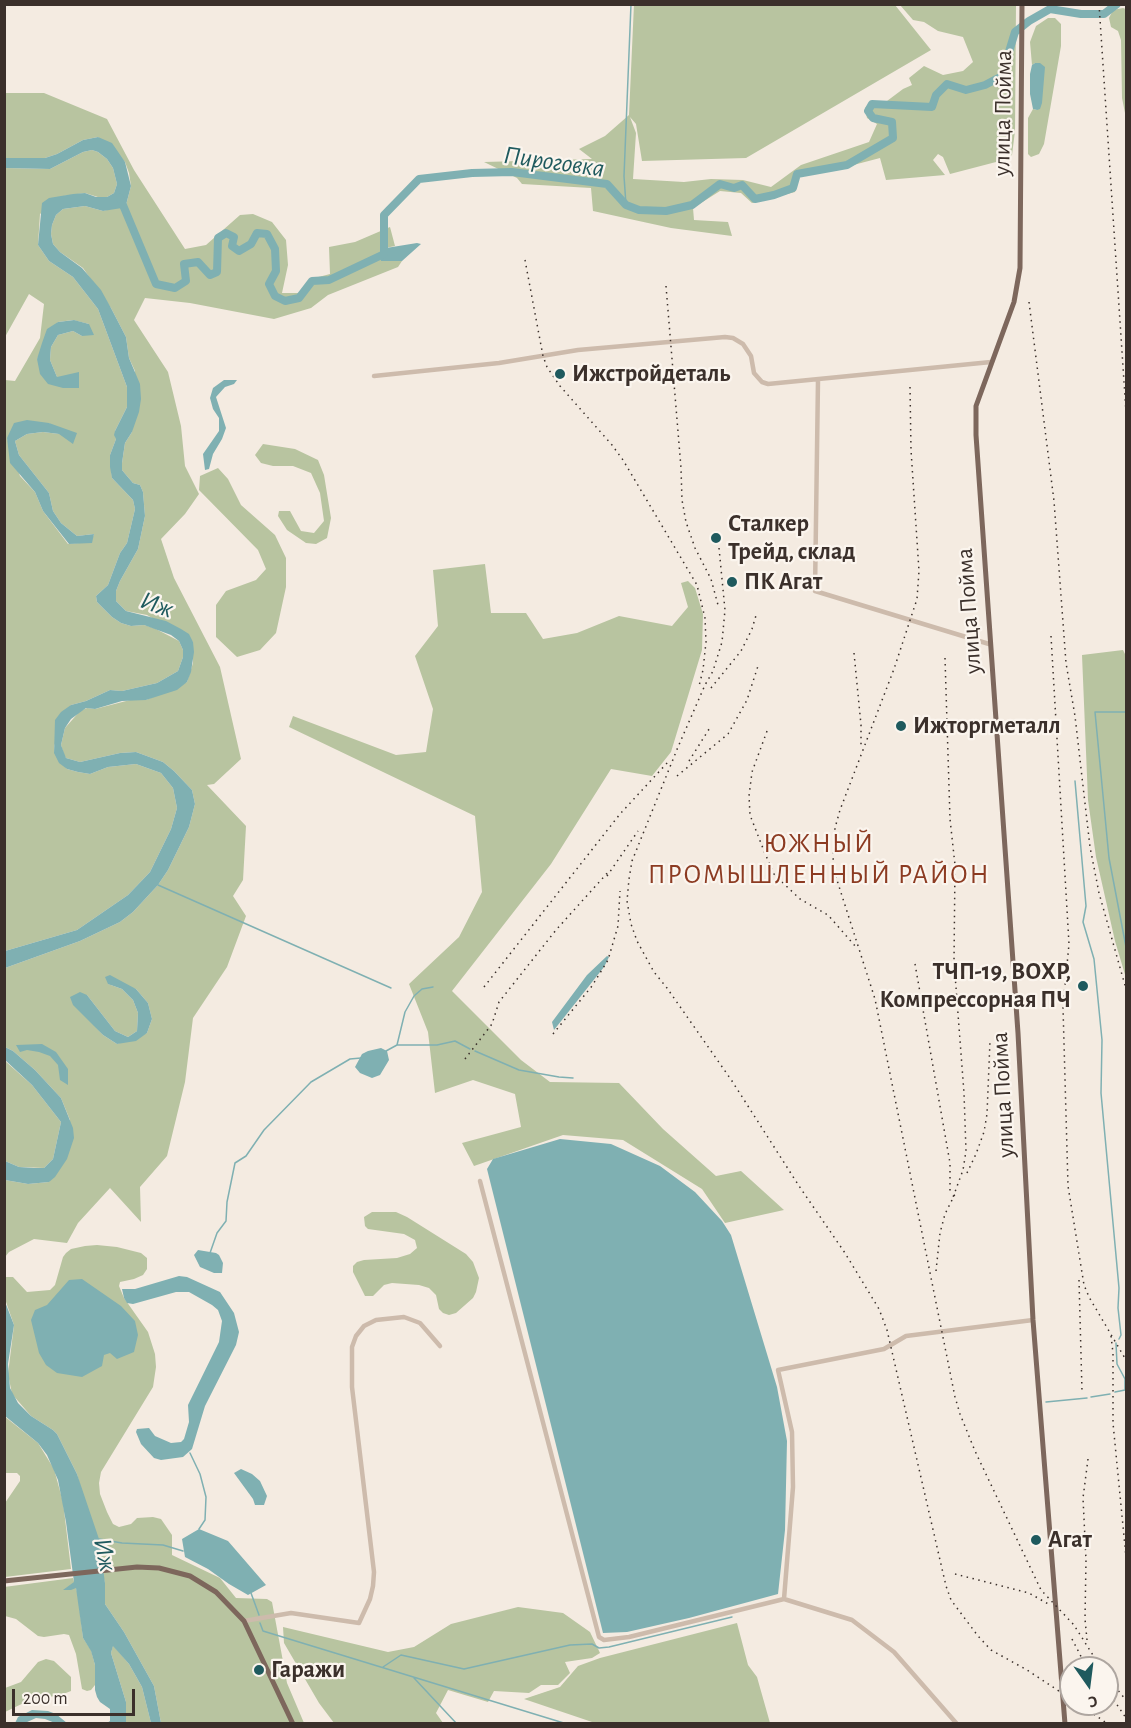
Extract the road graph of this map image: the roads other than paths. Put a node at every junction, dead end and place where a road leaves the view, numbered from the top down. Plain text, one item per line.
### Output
1 (1022, 4) edge
2 (991, 362) junction
3 (374, 376) dead end
4 (818, 380) junction
5 (989, 644) junction
6 (480, 1181) dead end
7 (1033, 1320) junction
8 (440, 1346) dead end
9 (5, 1581) edge
10 (784, 1599) junction
11 (244, 1621) junction
12 (293, 1724) edge
13 (957, 1724) edge
14 (1065, 1724) edge

1 - 2 main road, улица Пойма
2 - 4 street
2 - 5 main road, улица Пойма
3 - 4 street
4 - 5 street
5 - 7 main road, улица Пойма
6 - 10 street
7 - 10 street
7 - 14 main road, улица Пойма
8 - 11 street
9 - 11 main road
10 - 13 street
11 - 12 main road

